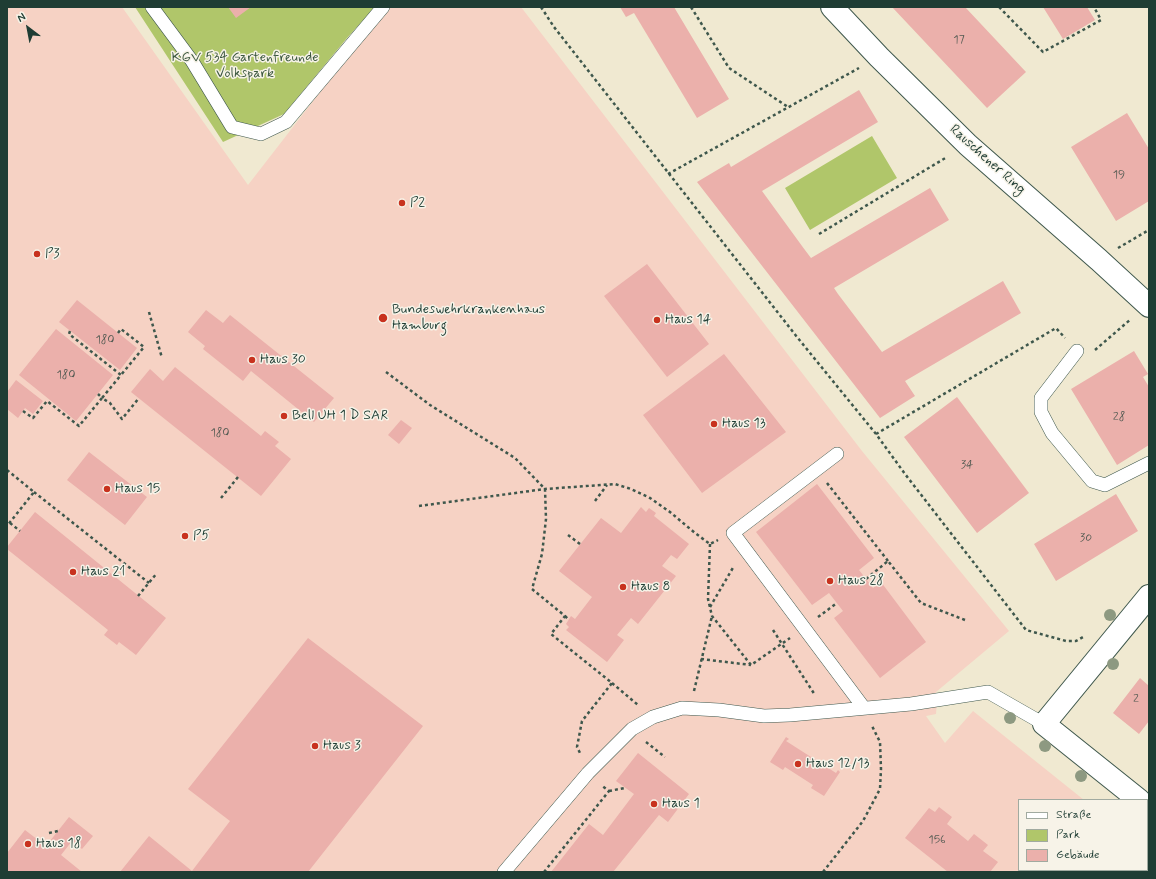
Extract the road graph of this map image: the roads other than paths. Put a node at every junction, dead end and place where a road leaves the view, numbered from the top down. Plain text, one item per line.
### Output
1 (152, 7) edge
2 (383, 7) edge
3 (832, 7) edge
4 (1148, 305) edge
5 (1077, 351) road end
6 (837, 454) dead end
7 (1149, 463) edge
8 (1149, 596) edge
9 (864, 708) junction
10 (1044, 724) junction
11 (1138, 799) edge
12 (504, 872) edge

1 - 2 lane
3 - 4 street, Rauschener Ring
5 - 7 lane
6 - 9 lane
8 - 10 street
9 - 10 lane
9 - 12 lane
10 - 11 street

